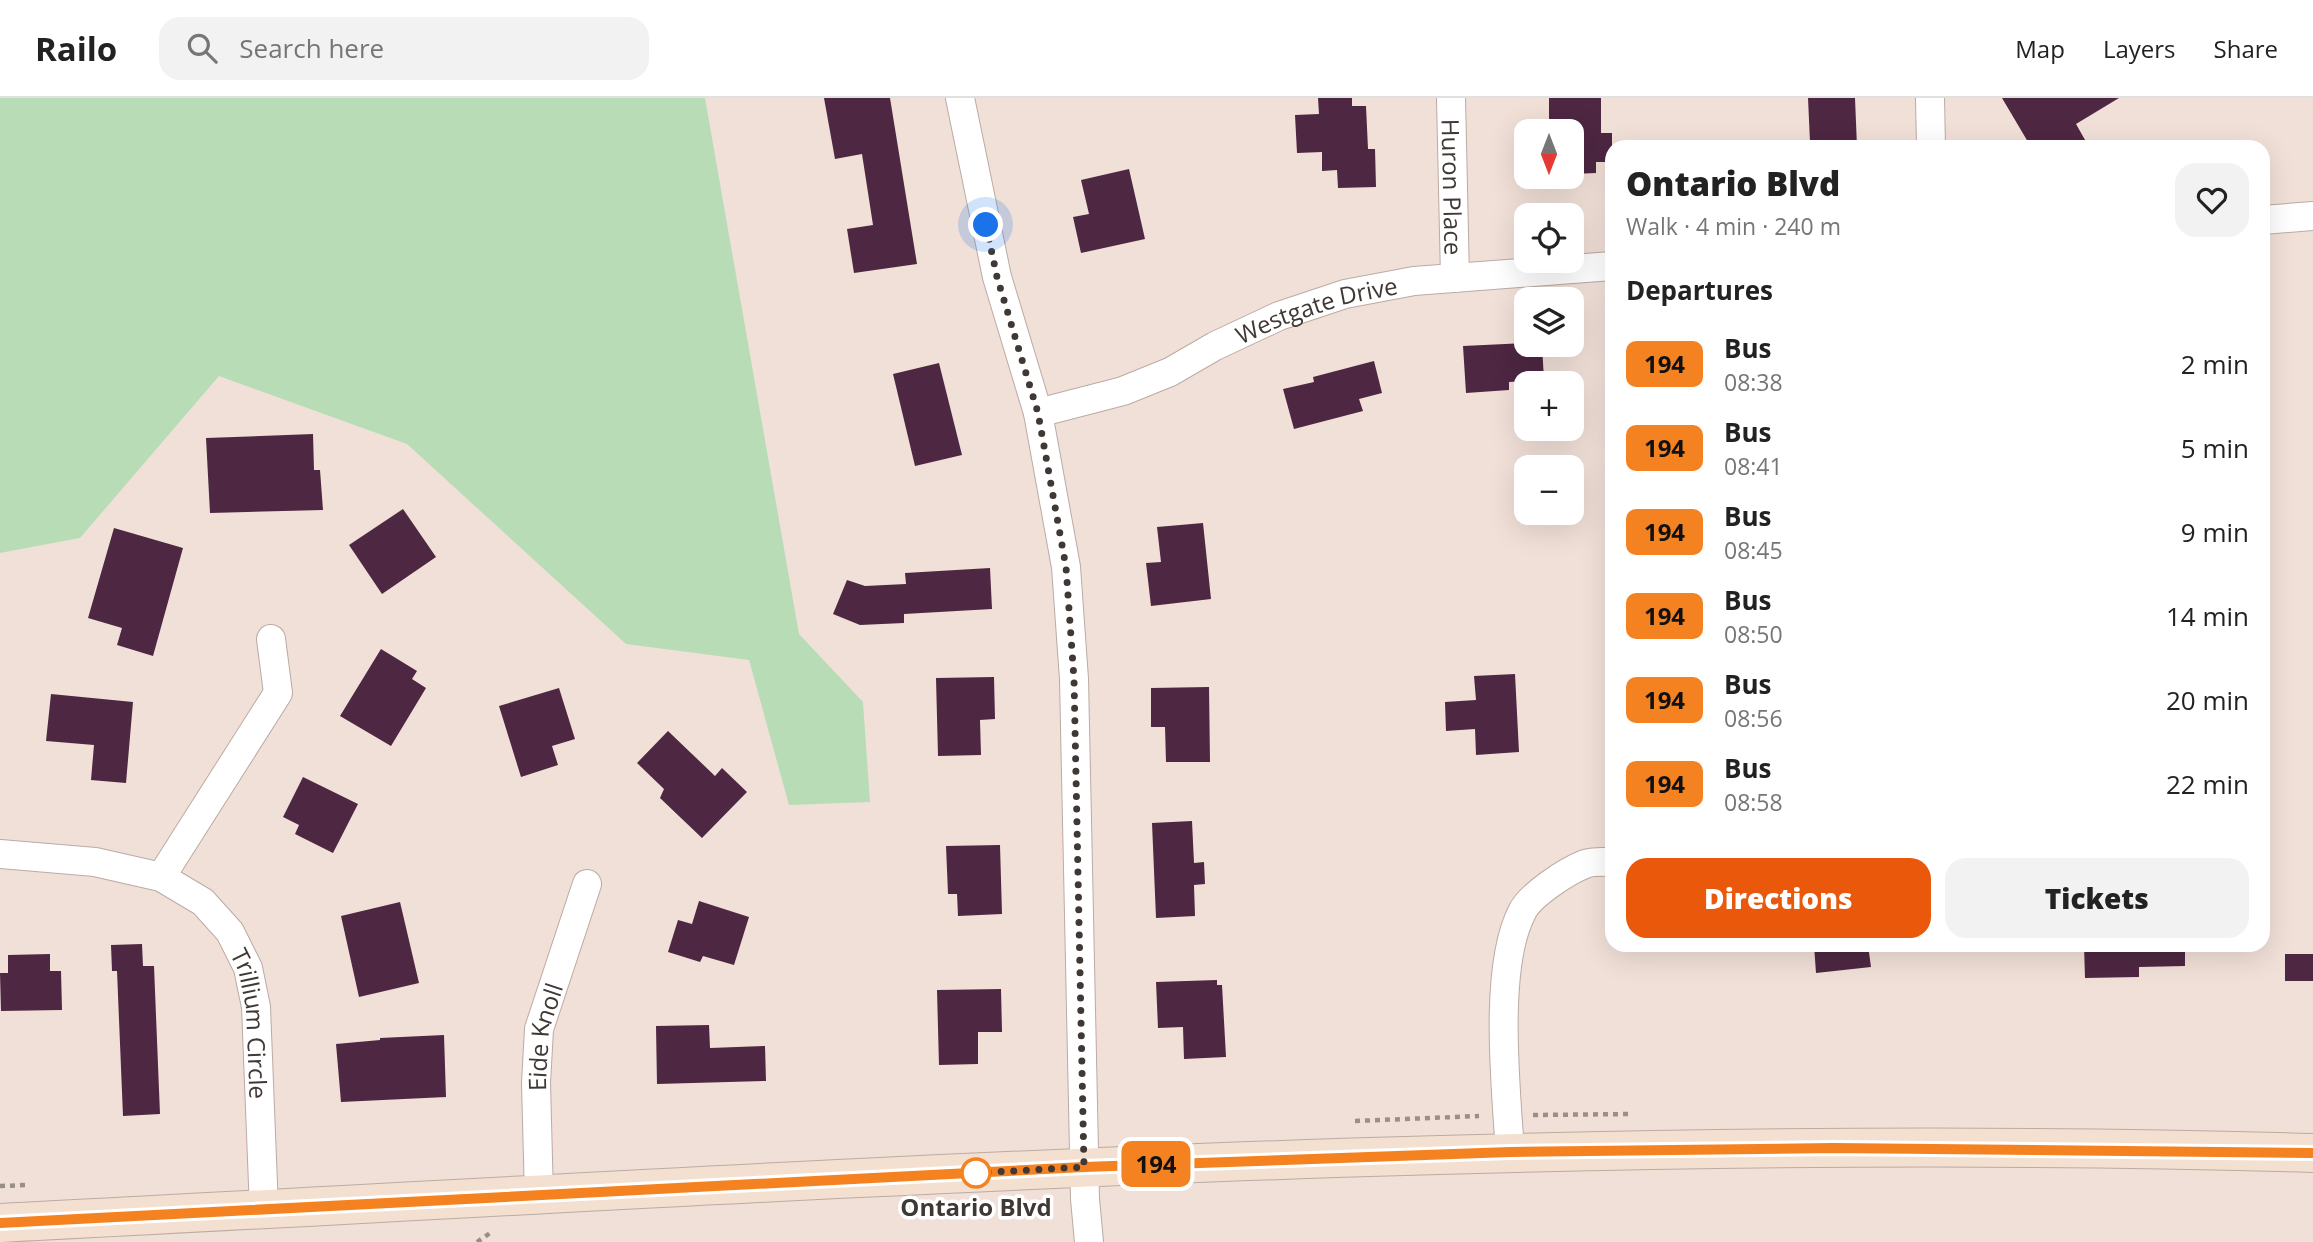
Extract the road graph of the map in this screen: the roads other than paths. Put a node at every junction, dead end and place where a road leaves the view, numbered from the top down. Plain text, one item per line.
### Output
1 (960, 98) edge
2 (1451, 98) edge
3 (1930, 98) edge
4 (1931, 140) edge
5 (2313, 216) edge
6 (2270, 219) edge
7 (1605, 267) edge
8 (1455, 278) junction
9 (1038, 413) junction
10 (271, 639) dead end
11 (0, 854) edge
12 (1605, 862) edge
13 (161, 877) junction
14 (587, 884) dead end
15 (1510, 1152) junction
16 (2313, 1153) edge
17 (1084, 1167) junction
18 (539, 1196) junction
19 (264, 1210) junction
20 (0, 1223) edge
21 (1089, 1242) edge

1 - 9 street
2 - 8 street, Huron Place
3 - 4 street
5 - 6 street
7 - 8 street, Westgate Drive
8 - 9 street, Westgate Drive
9 - 17 street
10 - 13 street
11 - 13 street, Trillium Circle
12 - 15 street
13 - 19 street, Trillium Circle
14 - 18 street, Eide Knoll
15 - 16 main road
15 - 17 main road
17 - 18 main road
17 - 21 street
18 - 19 main road
19 - 20 main road

